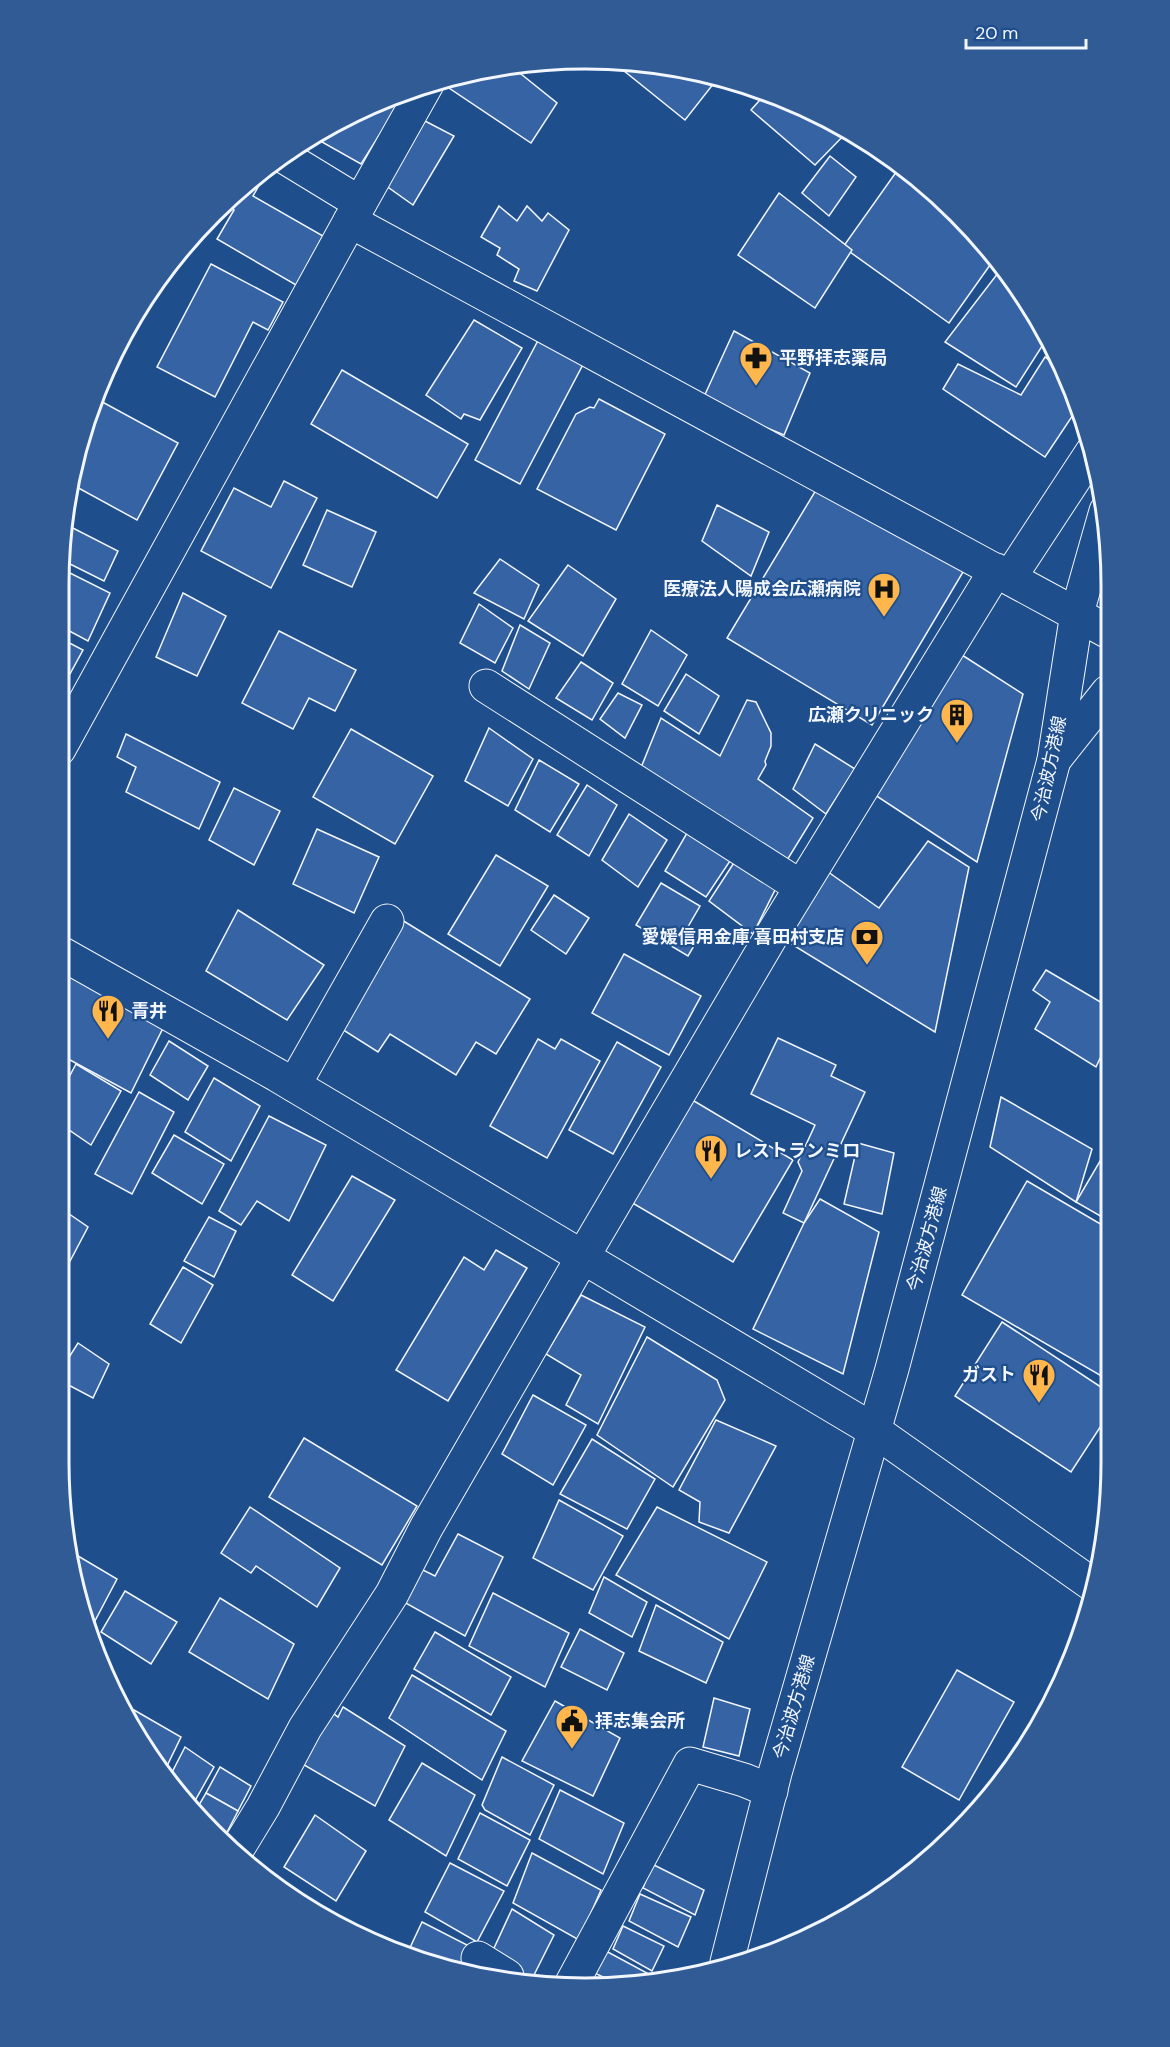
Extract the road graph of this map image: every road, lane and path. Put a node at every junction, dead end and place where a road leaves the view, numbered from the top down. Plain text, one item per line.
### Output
1 (422, 95) edge
2 (290, 162) edge
3 (355, 212) junction
4 (1085, 461) edge
5 (1099, 537) edge
6 (1003, 573) junction
7 (1077, 613) junction
8 (1101, 627) edge
9 (486, 686) dead end
10 (1101, 701) edge
11 (69, 731) edge
12 (1054, 760) junction
13 (801, 887) junction
14 (387, 921) dead end
15 (69, 958) edge
16 (294, 1085) junction
17 (583, 1258) junction
18 (875, 1431) junction
19 (1087, 1581) edge
20 (771, 1791) junction
21 (240, 1845) edge
22 (728, 1957) edge
23 (477, 1958) dead end
24 (498, 1970) edge
25 (575, 1978) edge

1 - 3 street
2 - 3 street
3 - 6 street
3 - 11 street
4 - 6 street
5 - 7 street, 今治波方港線
6 - 7 street
6 - 13 street
7 - 8 street
7 - 12 street, 今治波方港線
9 - 13 street
10 - 12 street
12 - 18 street, 今治波方港線
13 - 17 street
14 - 16 street
15 - 16 street
16 - 17 street
17 - 18 street
17 - 21 street
18 - 19 street
18 - 20 street, 今治波方港線
20 - 22 street, 今治波方港線
20 - 25 street
23 - 24 street

